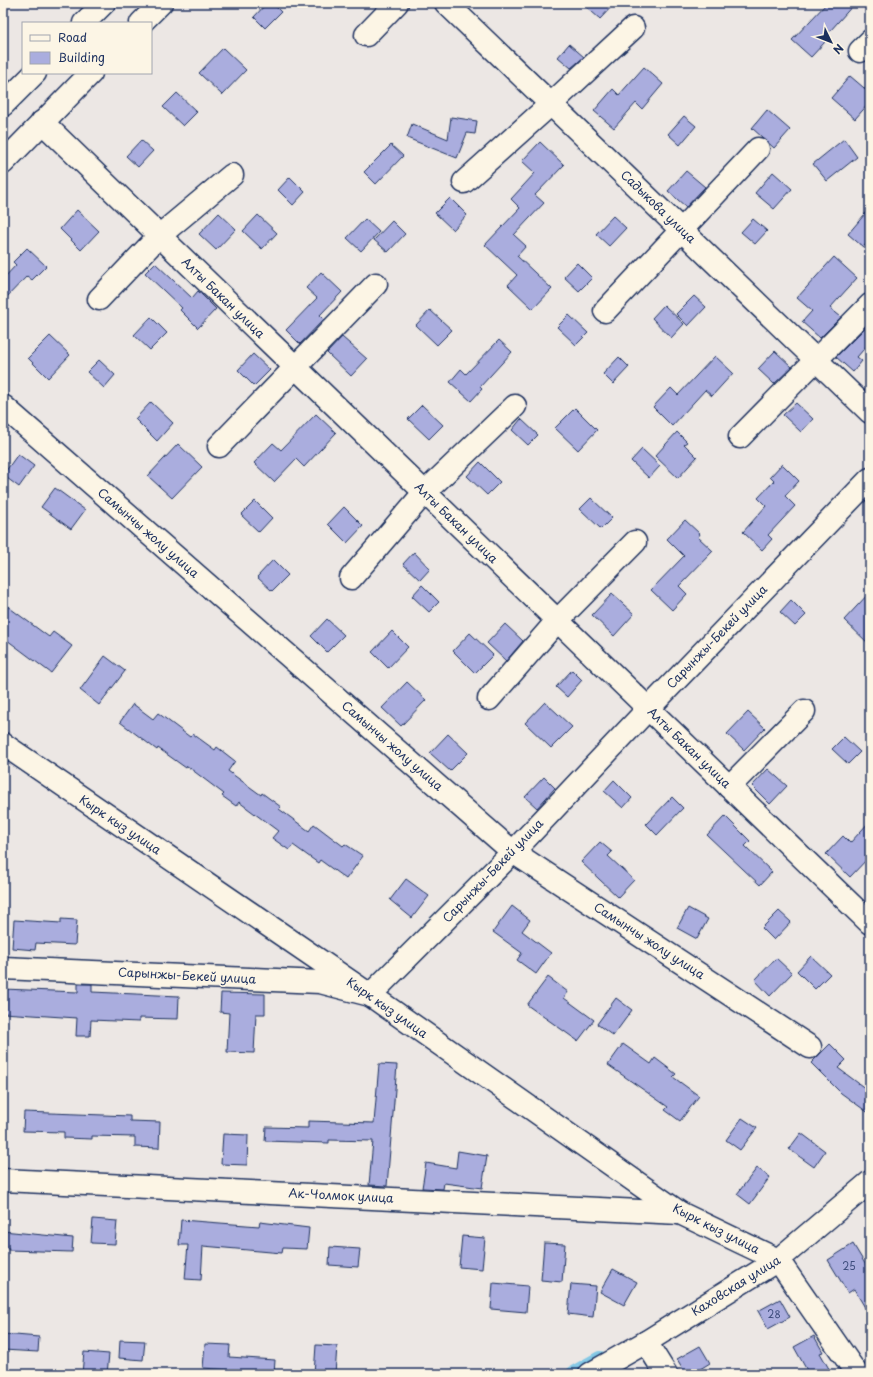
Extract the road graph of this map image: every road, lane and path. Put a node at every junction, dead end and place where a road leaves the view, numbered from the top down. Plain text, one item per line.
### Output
1 (104, 3) edge
2 (161, 3) edge
3 (397, 3) edge
4 (446, 3) edge
5 (85, 22) edge
6 (142, 22) edge
7 (633, 28) dead end
8 (366, 35) dead end
9 (34, 74) edge
10 (91, 74) edge
11 (6, 97) edge
12 (552, 104) junction
13 (42, 122) junction
14 (758, 149) dead end
15 (3, 163) edge
16 (232, 175) dead end
17 (464, 182) dead end
18 (681, 230) junction
19 (159, 236) junction
20 (376, 284) dead end
21 (99, 299) dead end
22 (870, 305) edge
23 (605, 311) dead end
24 (815, 360) junction
25 (294, 367) junction
26 (3, 406) edge
27 (515, 406) dead end
28 (870, 412) edge
29 (740, 437) dead end
30 (219, 446) dead end
31 (870, 479) edge
32 (424, 492) junction
33 (635, 542) dead end
34 (351, 578) dead end
35 (557, 621) junction
36 (489, 698) dead end
37 (648, 709) junction
38 (804, 711) dead end
39 (3, 744) edge
40 (729, 787) junction
41 (513, 852) junction
42 (867, 914) edge
43 (3, 968) edge
44 (370, 995) junction
45 (810, 1047) dead end
46 (3, 1180) edge
47 (870, 1182) edge
48 (680, 1213) junction
49 (778, 1260) junction
50 (646, 1342) junction
51 (590, 1374) edge
52 (666, 1374) edge
53 (857, 1374) edge

1 - 5 street
2 - 6 street
3 - 8 street
4 - 12 street, Садыкова улица
7 - 12 street
9 - 11 street
10 - 13 street
12 - 17 street
12 - 18 street, Садыкова улица
13 - 15 street
13 - 19 street, Алты Бакан улица
14 - 18 street
16 - 19 street
18 - 23 street
18 - 24 street, Садыкова улица
19 - 21 street
19 - 25 street, Алты Бакан улица
20 - 25 street
22 - 24 street
24 - 28 street, Садыкова улица
24 - 29 street
25 - 30 street
25 - 32 street, Алты Бакан улица
26 - 41 street, Самынчы жолу улица
27 - 32 street
31 - 37 street, Сарынжы-Бекей улица
32 - 34 street
32 - 35 street, Алты Бакан улица
33 - 35 street
35 - 36 street
35 - 37 street, Алты Бакан улица
37 - 40 street, Алты Бакан улица
37 - 41 street, Сарынжы-Бекей улица
38 - 40 street
39 - 44 street, Кырк кыз улица
40 - 42 street, Алты Бакан улица
41 - 44 street, Сарынжы-Бекей улица
41 - 45 street, Самынчы жолу улица
43 - 44 street, Сарынжы-Бекей улица
44 - 48 street, Кырк кыз улица
46 - 48 street, Ак-Чолмок улица
47 - 49 street, Каховская улица
48 - 49 street, Кырк кыз улица
49 - 50 street, Каховская улица
49 - 53 street
50 - 51 street, Каховская улица
50 - 52 street

